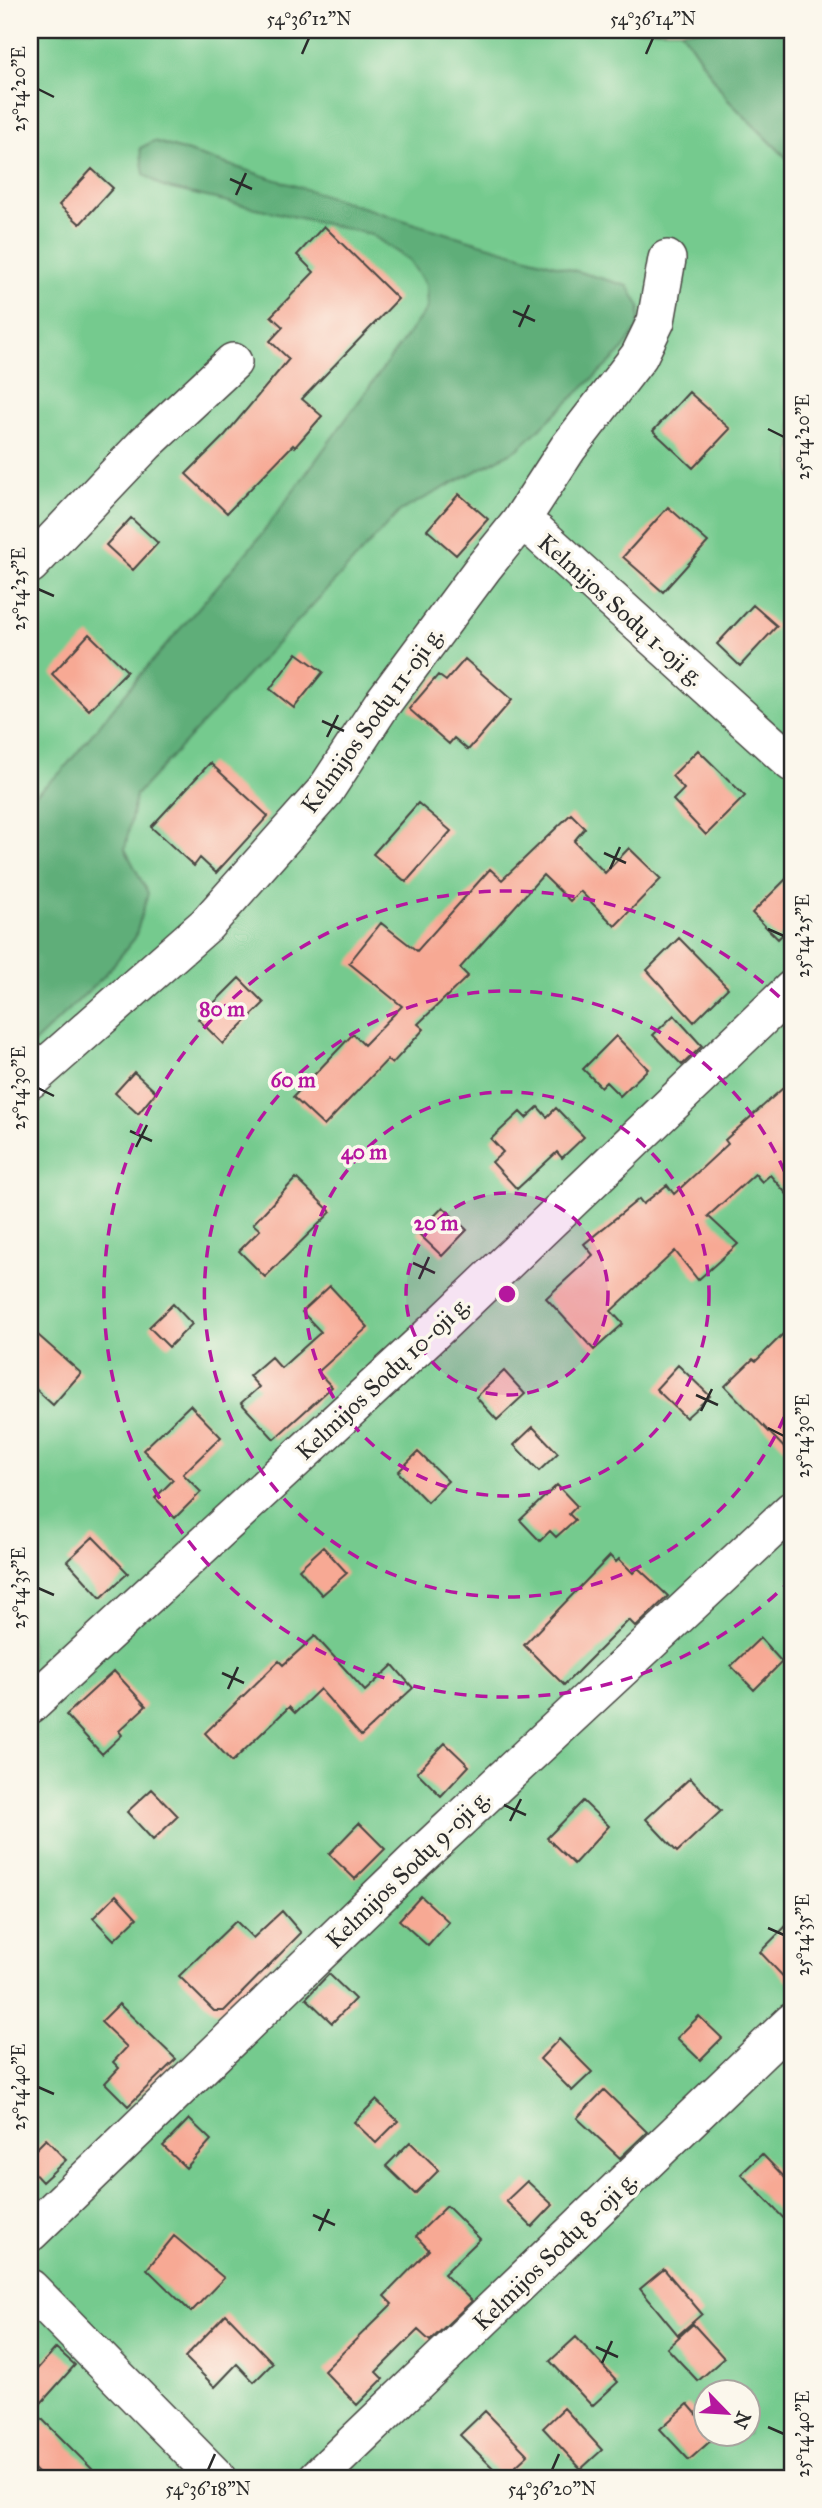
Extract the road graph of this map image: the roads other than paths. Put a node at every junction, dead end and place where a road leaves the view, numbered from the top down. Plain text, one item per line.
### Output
1 (667, 259) dead end
2 (233, 362) dead end
3 (520, 522) junction
4 (30, 565) edge
5 (792, 763) edge
6 (792, 989) edge
7 (30, 1080) edge
8 (792, 1510) edge
9 (30, 1705) edge
10 (792, 2022) edge
11 (30, 2233) edge
12 (30, 2288) edge
13 (217, 2478) edge
14 (317, 2478) edge

1 - 3 street, Kelmijos Sodų 1-oji g.
2 - 4 street
3 - 5 street, Kelmijos Sodų 1-oji g.
3 - 7 street, Kelmijos Sodų 11-oji g.
6 - 9 street, Kelmijos Sodų 10-oji g.
8 - 11 street, Kelmijos Sodų 9-oji g.
10 - 14 street, Kelmijos Sodų 8-oji g.
12 - 13 street

